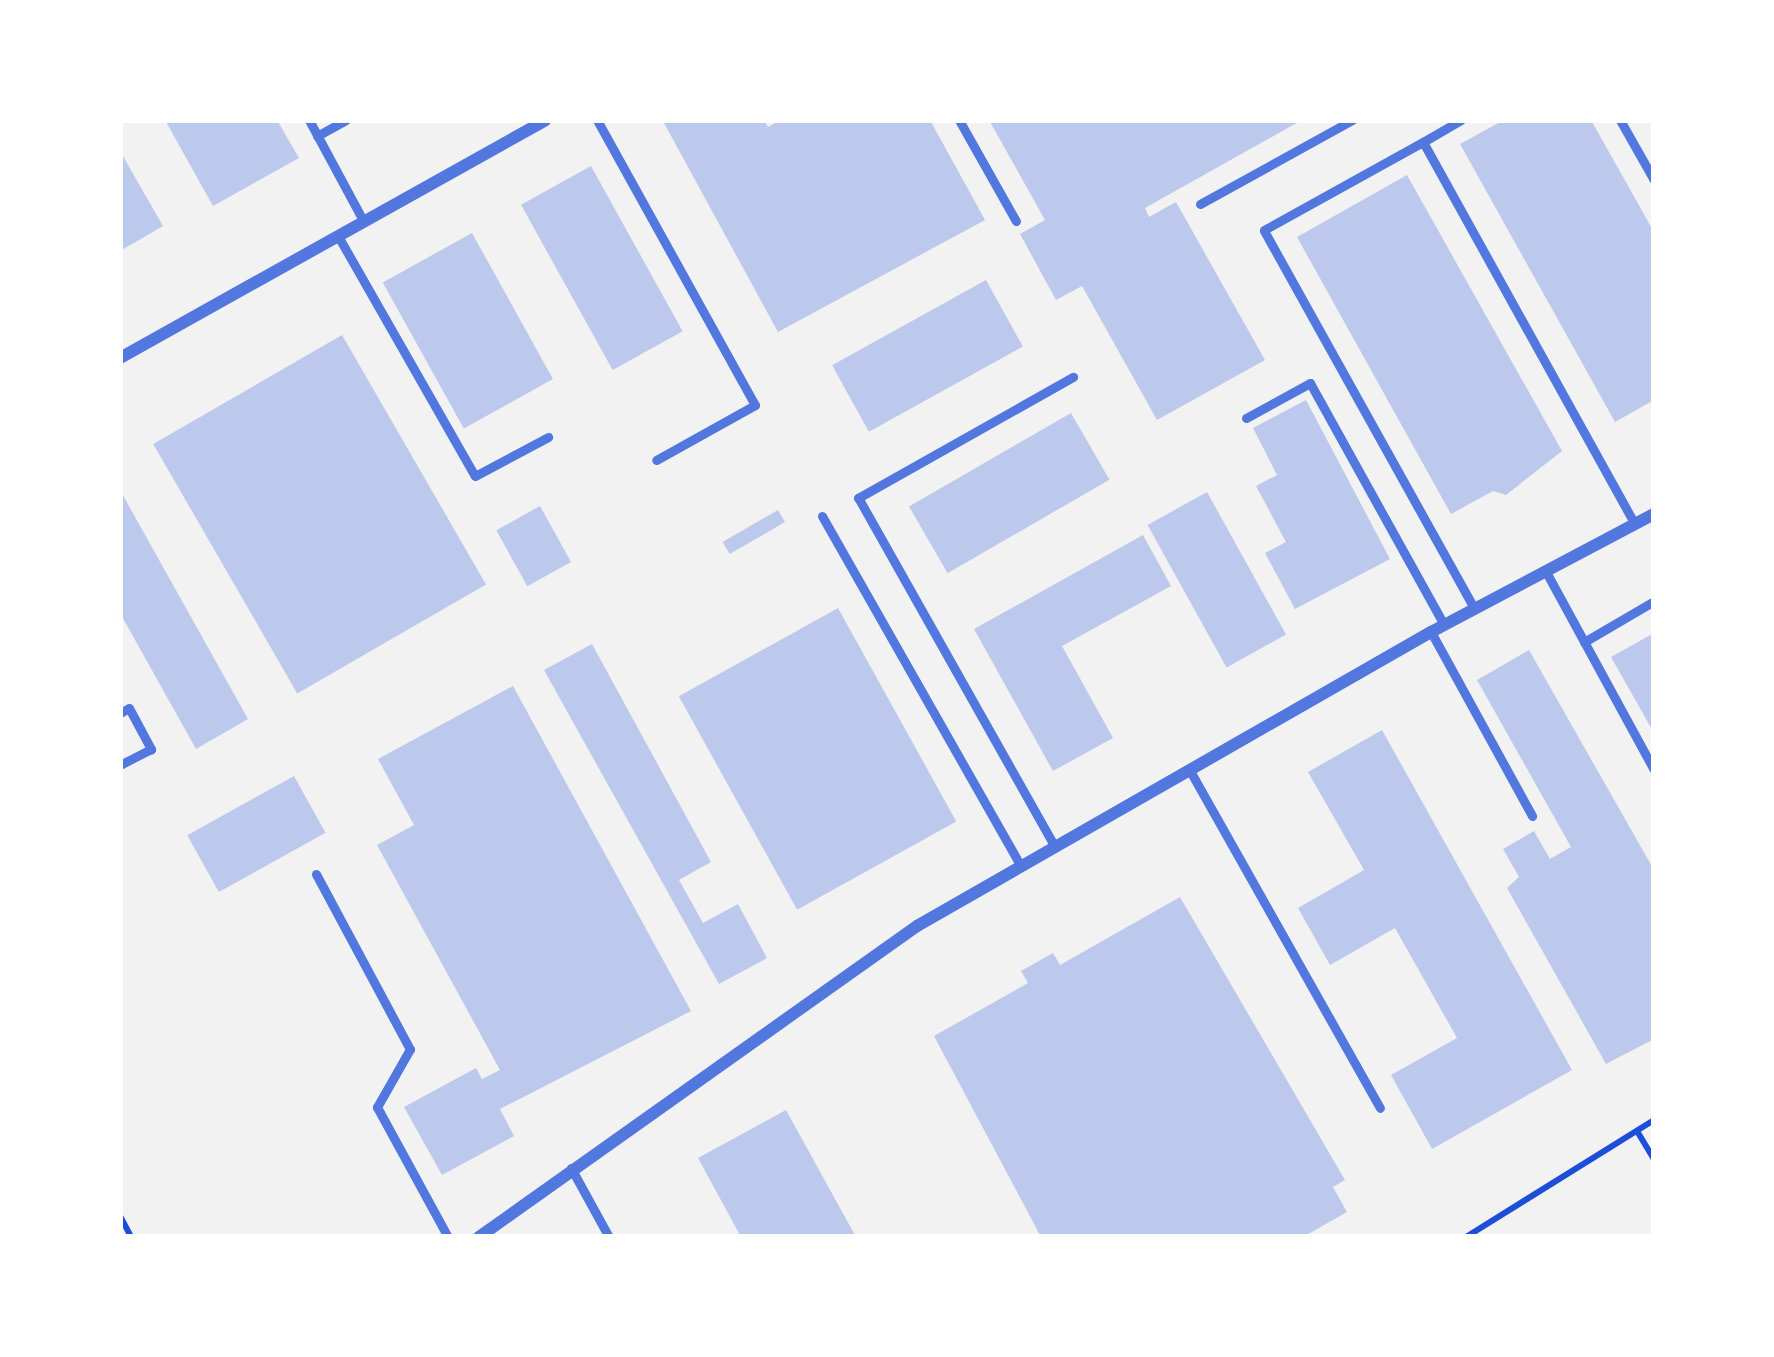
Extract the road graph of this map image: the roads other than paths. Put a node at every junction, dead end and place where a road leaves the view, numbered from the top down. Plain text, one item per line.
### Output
1 (309, 120) edge
2 (346, 120) edge
3 (545, 120) edge
4 (597, 120) edge
5 (959, 120) edge
6 (1352, 120) edge
7 (1461, 120) edge
8 (1620, 120) edge
9 (529, 124) edge
10 (317, 136) junction
11 (1423, 142) junction
12 (1654, 180) edge
13 (1200, 204) dead end
14 (1016, 221) dead end
15 (364, 222) junction
16 (338, 236) junction
17 (120, 358) edge
18 (1073, 377) dead end
19 (1246, 418) dead end
20 (548, 437) dead end
21 (656, 460) dead end
22 (1654, 514) edge
23 (822, 516) dead end
24 (1635, 524) junction
25 (1545, 570) junction
26 (1654, 601) edge
27 (1474, 608) junction
28 (1437, 628) junction
29 (1584, 642) junction
30 (120, 713) edge
31 (120, 765) edge
32 (1189, 769) junction
33 (1654, 770) edge
34 (1532, 816) dead end
35 (1055, 847) junction
36 (1021, 867) junction
37 (316, 874) dead end
38 (1380, 1108) dead end
39 (571, 1168) junction
40 (448, 1237) edge
41 (479, 1237) edge
42 (609, 1237) edge

1 - 10 lane
2 - 10 lane
3 - 9 street
4 - 21 lane
5 - 14 lane
6 - 13 lane
7 - 11 lane
8 - 12 lane
9 - 15 street
10 - 15 lane
11 - 24 lane
11 - 27 lane
15 - 16 street
16 - 17 street
16 - 20 lane
18 - 35 lane
19 - 28 lane
22 - 24 street
23 - 36 lane
24 - 25 street
25 - 27 street
25 - 29 lane
26 - 29 lane
27 - 28 street
28 - 32 street
28 - 34 lane
29 - 33 lane
30 - 31 lane
32 - 35 street
32 - 38 lane
35 - 36 street
36 - 39 street
37 - 40 lane
39 - 41 street
39 - 42 lane

